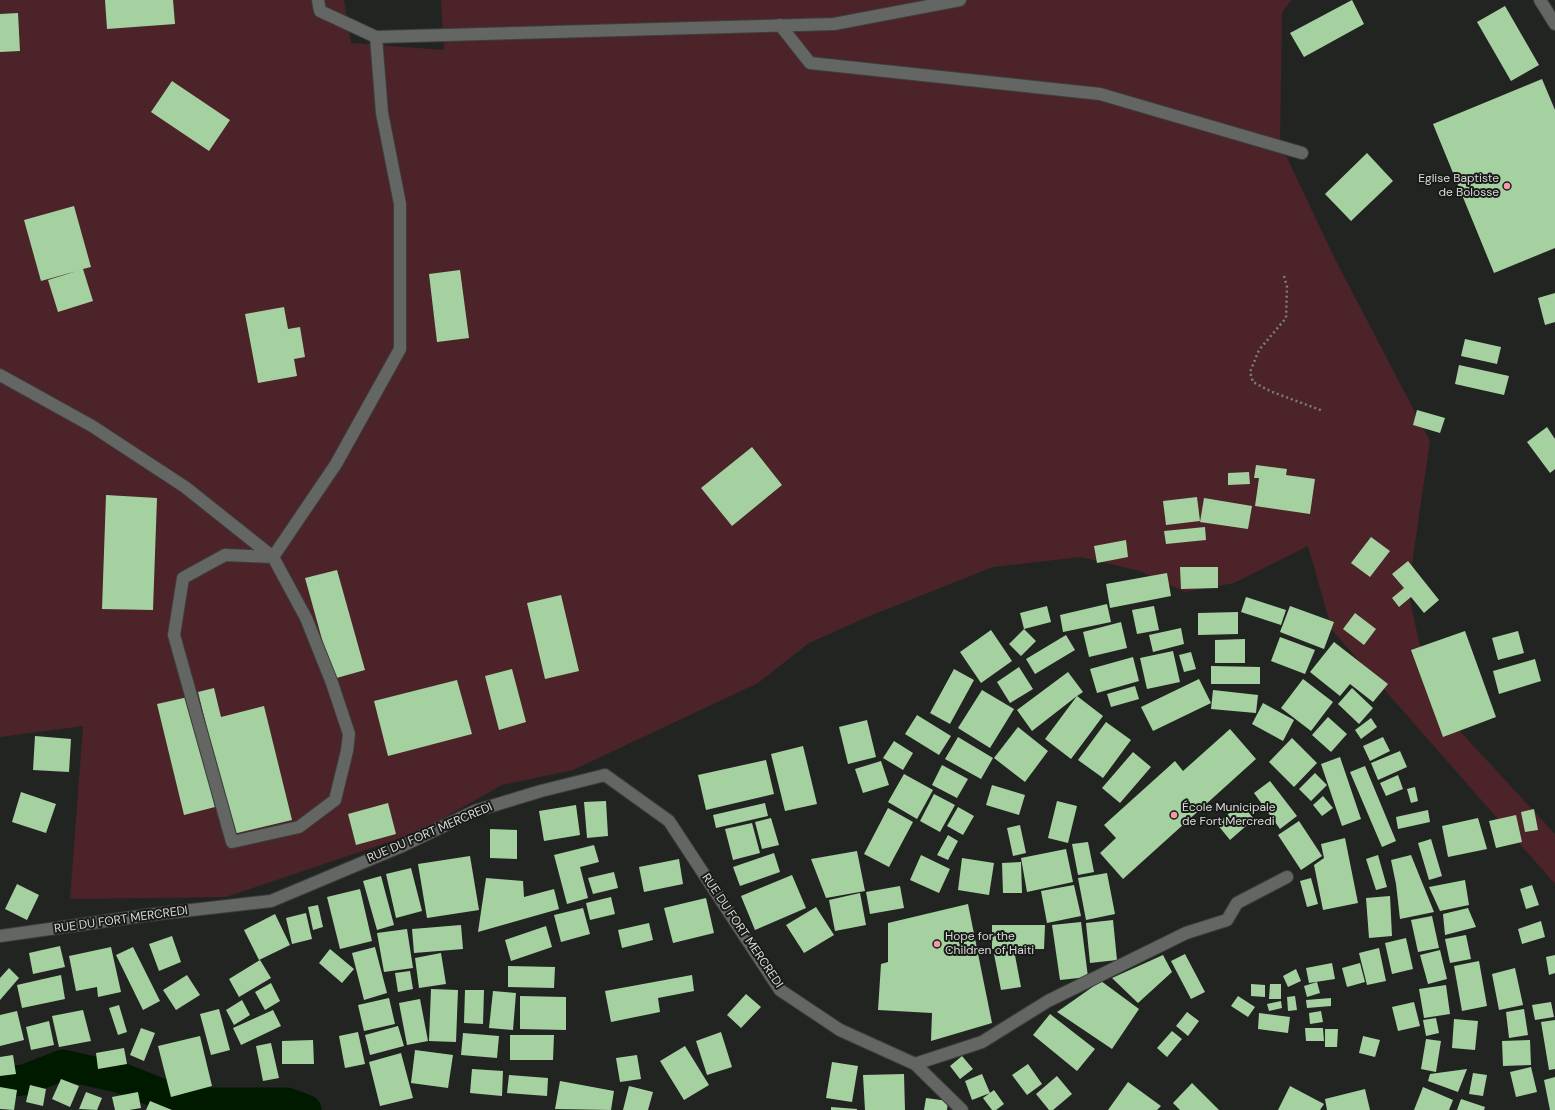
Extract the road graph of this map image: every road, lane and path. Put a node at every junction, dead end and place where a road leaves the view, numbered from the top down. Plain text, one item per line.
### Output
1 (318, 0) edge
2 (960, 0) edge
3 (1540, 0) edge
4 (1555, 24) edge
5 (780, 25) junction
6 (376, 37) junction
7 (1302, 153) dead end
8 (1284, 276) dead end
9 (0, 375) edge
10 (1323, 411) dead end
11 (273, 557) junction
12 (1286, 877) dead end
13 (0, 936) edge
14 (915, 1064) junction
15 (962, 1110) edge

1 - 6 street
2 - 5 street
3 - 4 street
5 - 6 street
5 - 7 street
6 - 11 street
8 - 10 path
9 - 11 street
11 - 11 street
12 - 14 street
13 - 14 street, RUE DU FORT MERCREDI
14 - 15 street, RUE DU FORT MERCREDI

